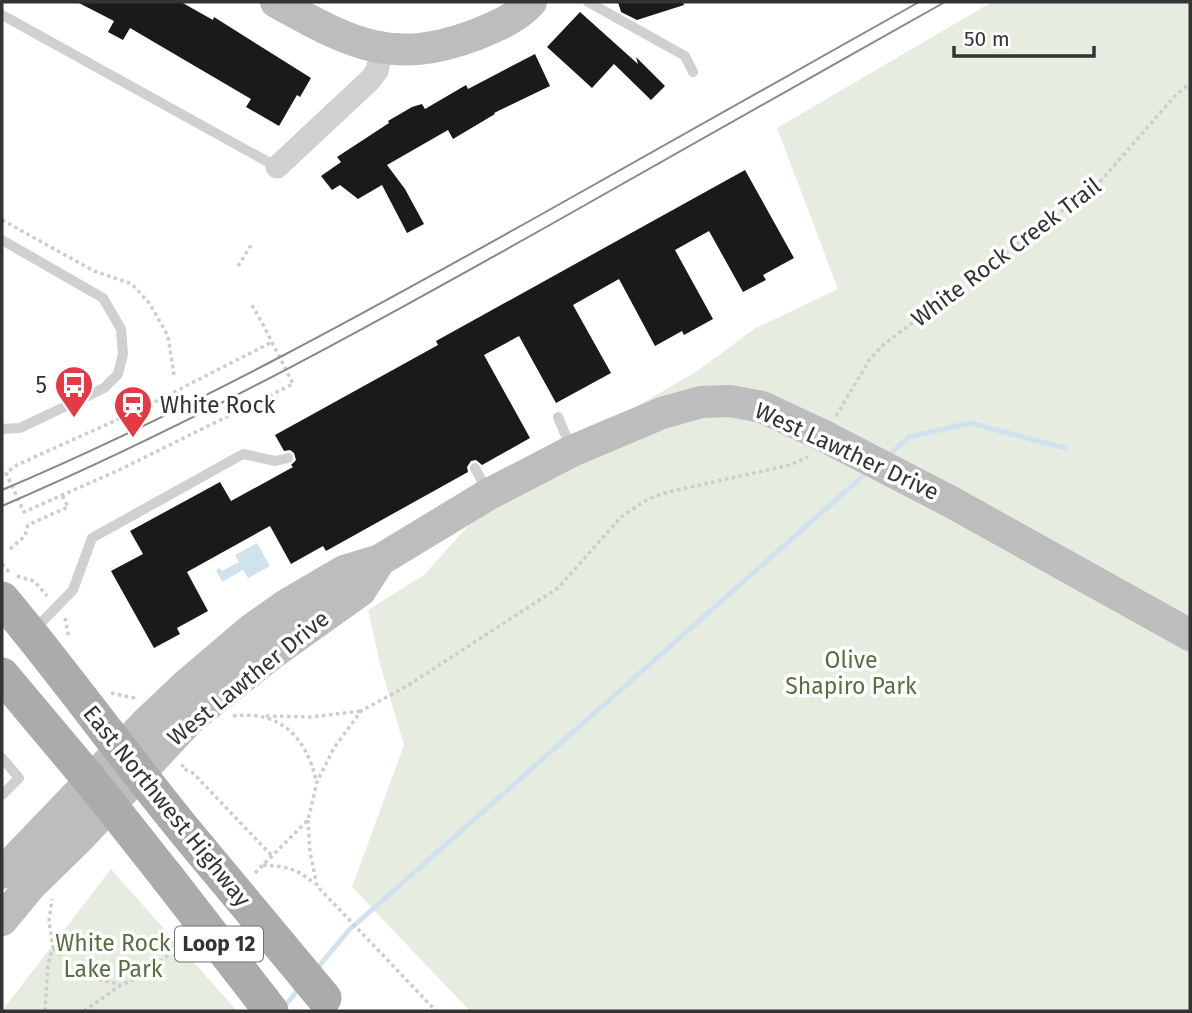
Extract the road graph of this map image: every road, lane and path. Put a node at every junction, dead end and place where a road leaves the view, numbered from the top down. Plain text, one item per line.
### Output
1 (276, 2) edge
2 (531, 2) edge
3 (588, 2) edge
4 (2, 15) edge
5 (382, 49) junction
6 (693, 72) dead end
7 (1190, 83) edge
8 (277, 167) joint
9 (3, 241) edge
10 (253, 242) dead end
11 (238, 266) dead end
12 (252, 305) dead end
13 (272, 342) junction
14 (558, 416) dead end
15 (830, 426) dead end
16 (2, 429) edge
17 (572, 451) junction
18 (812, 454) dead end
19 (288, 458) dead end
20 (62, 495) junction
21 (10, 549) dead end
22 (380, 561) junction
23 (2, 564) edge
24 (2, 599) edge
25 (286, 605) junction
26 (56, 607) junction
27 (304, 630) junction
28 (31, 633) junction
29 (1190, 635) edge
30 (73, 648) dead end
31 (9, 688) edge
32 (107, 690) dead end
33 (135, 707) dead end
34 (361, 711) junction
35 (261, 715) junction
36 (229, 717) dead end
37 (2, 758) edge
38 (186, 758) dead end
39 (130, 761) junction
40 (317, 782) junction
41 (100, 793) junction
42 (2, 796) edge
43 (272, 856) dead end
44 (263, 865) dead end
45 (2, 873) edge
46 (317, 886) junction
47 (53, 891) dead end
48 (2, 920) edge
49 (53, 948) junction
50 (121, 985) dead end
51 (45, 1011) edge
52 (271, 1011) edge
53 (335, 1011) edge
54 (436, 1011) edge

1 - 5 street
2 - 5 street
3 - 6 lane
4 - 8 lane
5 - 8 street
7 - 15 path, White Rock Creek Trail
9 - 16 lane
10 - 11 path
12 - 13 path
13 - 20 path
13 - 20 path
14 - 17 lane
17 - 22 street, West Lawther Drive
17 - 29 street, West Lawther Drive
18 - 34 path
19 - 26 lane
20 - 21 path
22 - 25 street, West Lawther Drive
22 - 27 street, West Lawther Drive
23 - 26 path
24 - 28 main road, East Northwest Highway
25 - 27 street
25 - 39 street, West Lawther Drive
26 - 28 lane
26 - 30 path
27 - 39 street, West Lawther Drive
28 - 39 main road, East Northwest Highway
31 - 41 main road, East Northwest Highway / Loop 12
32 - 33 path
34 - 35 path
34 - 40 path
35 - 36 path
35 - 40 path
37 - 42 lane
38 - 43 path
39 - 41 street, West Lawther Drive
39 - 53 main road, East Northwest Highway, bridge
40 - 46 path
41 - 45 street, West Lawther Drive
41 - 48 street, West Lawther Drive
41 - 52 main road, East Northwest Highway / Loop 12, bridge
44 - 46 path
46 - 54 path
47 - 49 path
49 - 50 path
49 - 51 path

